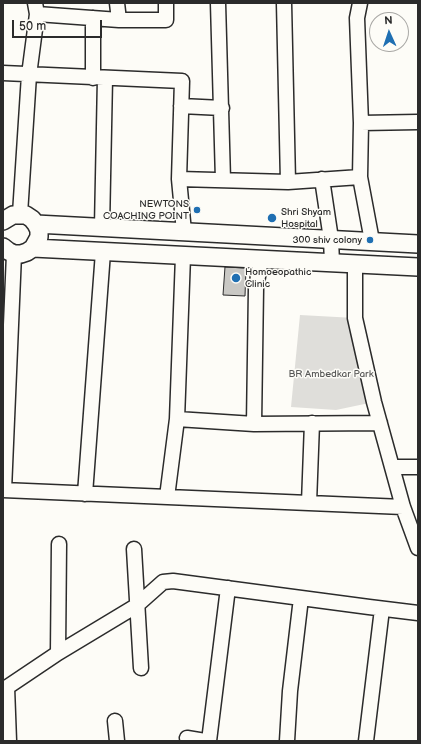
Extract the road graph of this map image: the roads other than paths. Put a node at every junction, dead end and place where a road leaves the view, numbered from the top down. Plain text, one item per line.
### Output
1 (117, 3) edge
2 (166, 3) edge
3 (218, 3) edge
4 (284, 3) edge
5 (360, 3) edge
6 (36, 8) edge
7 (93, 18) junction
8 (119, 20) junction
9 (3, 73) edge
10 (29, 75) junction
11 (99, 78) junction
12 (181, 106) junction
13 (222, 108) junction
14 (418, 122) edge
15 (361, 123) junction
16 (360, 178) junction
17 (179, 179) junction
18 (322, 179) junction
19 (223, 180) junction
20 (288, 182) junction
21 (10, 214) edge
22 (36, 224) junction
23 (102, 228) junction
24 (184, 232) junction
25 (331, 239) junction
26 (372, 241) junction
27 (418, 244) edge
28 (33, 248) junction
29 (8, 250) edge
30 (103, 252) junction
31 (183, 256) junction
32 (261, 259) junction
33 (332, 263) junction
34 (355, 264) junction
35 (418, 267) edge
36 (177, 419) junction
37 (312, 423) junction
38 (380, 423) junction
39 (254, 424) junction
40 (392, 467) junction
41 (418, 467) edge
42 (3, 490) edge
43 (85, 494) junction
44 (167, 497) junction
45 (309, 503) junction
46 (403, 507) junction
47 (59, 544) dead end
48 (134, 548) dead end
49 (418, 548) edge
50 (228, 588) junction
51 (301, 598) junction
52 (136, 606) junction
53 (382, 609) junction
54 (418, 613) edge
55 (58, 653) junction
56 (141, 668) dead end
57 (5, 689) edge
58 (115, 721) dead end
59 (187, 738) dead end
60 (9, 741) edge
61 (117, 741) edge
62 (204, 741) edge
63 (209, 741) edge
64 (287, 741) edge
65 (366, 741) edge

1 - 8 street
2 - 8 street
3 - 13 street
4 - 20 street
5 - 15 street
6 - 7 street
6 - 10 street
7 - 8 street
7 - 11 street
9 - 10 street
10 - 11 street
10 - 21 street
11 - 12 street
11 - 23 street
12 - 13 street
12 - 17 street
13 - 19 street
14 - 15 street
15 - 16 street
16 - 18 street
16 - 26 street
17 - 19 street
17 - 24 street
18 - 20 street
18 - 25 street
19 - 20 street
21 - 22 street
22 - 23 street
22 - 28 street
23 - 24 street
24 - 25 street
25 - 26 street
25 - 33 street
26 - 27 street
28 - 29 street
28 - 30 street
29 - 42 street
30 - 31 street
30 - 43 street
31 - 32 street
31 - 36 street
32 - 33 street
32 - 39 street
33 - 34 street
34 - 35 street
34 - 38 street
36 - 39 street
36 - 44 street
37 - 38 street
37 - 39 street
37 - 45 street
38 - 40 street
40 - 41 street
40 - 46 street
42 - 43 street
43 - 44 street
44 - 45 street
45 - 46 street
46 - 49 street
47 - 55 street
48 - 52 street
50 - 51 street
50 - 52 street
50 - 63 street
51 - 53 street
51 - 64 street
52 - 55 street
52 - 56 street
53 - 54 street
53 - 65 street
55 - 57 street
57 - 60 street
58 - 61 street
59 - 62 street

